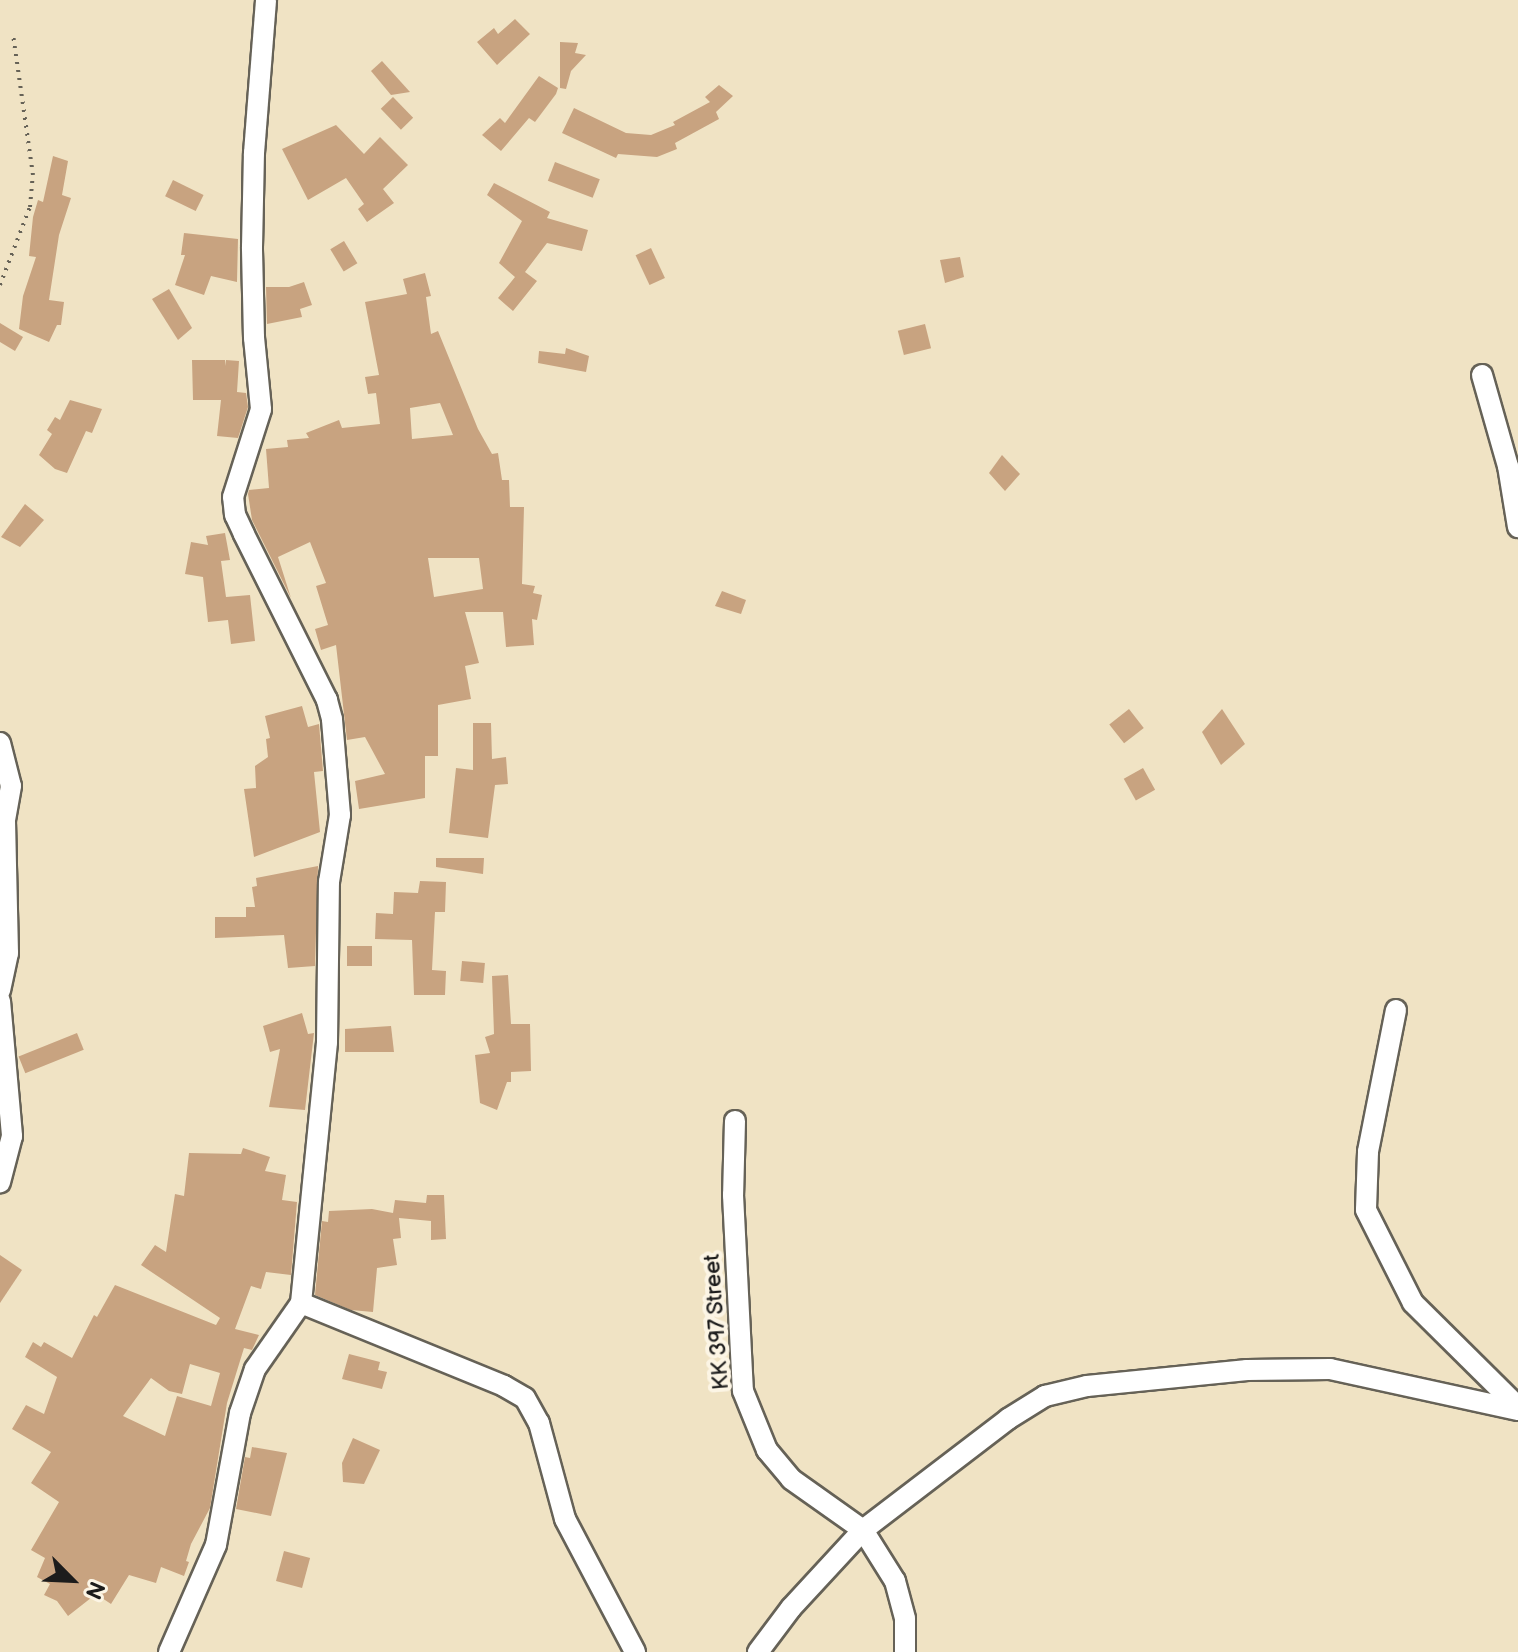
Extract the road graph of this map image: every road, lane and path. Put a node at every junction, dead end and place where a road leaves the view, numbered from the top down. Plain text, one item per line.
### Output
1 (266, 0) edge
2 (13, 35) dead end
3 (0, 285) edge
4 (1482, 375) dead end
5 (1518, 527) edge
6 (0, 743) edge
7 (0, 990) edge
8 (0, 1001) edge
9 (1396, 1010) dead end
10 (735, 1121) dead end
11 (0, 1182) edge
12 (301, 1303) junction
13 (1518, 1409) edge
14 (863, 1530) junction
15 (169, 1652) edge
16 (635, 1652) edge
17 (758, 1652) edge
18 (905, 1652) edge

1 - 12 street
2 - 3 path
4 - 5 street
6 - 7 street
8 - 11 street
9 - 13 street
10 - 14 street, KK 397 Street
12 - 15 street
12 - 16 street
13 - 14 street
14 - 17 street
14 - 18 street, KK 397 Street

